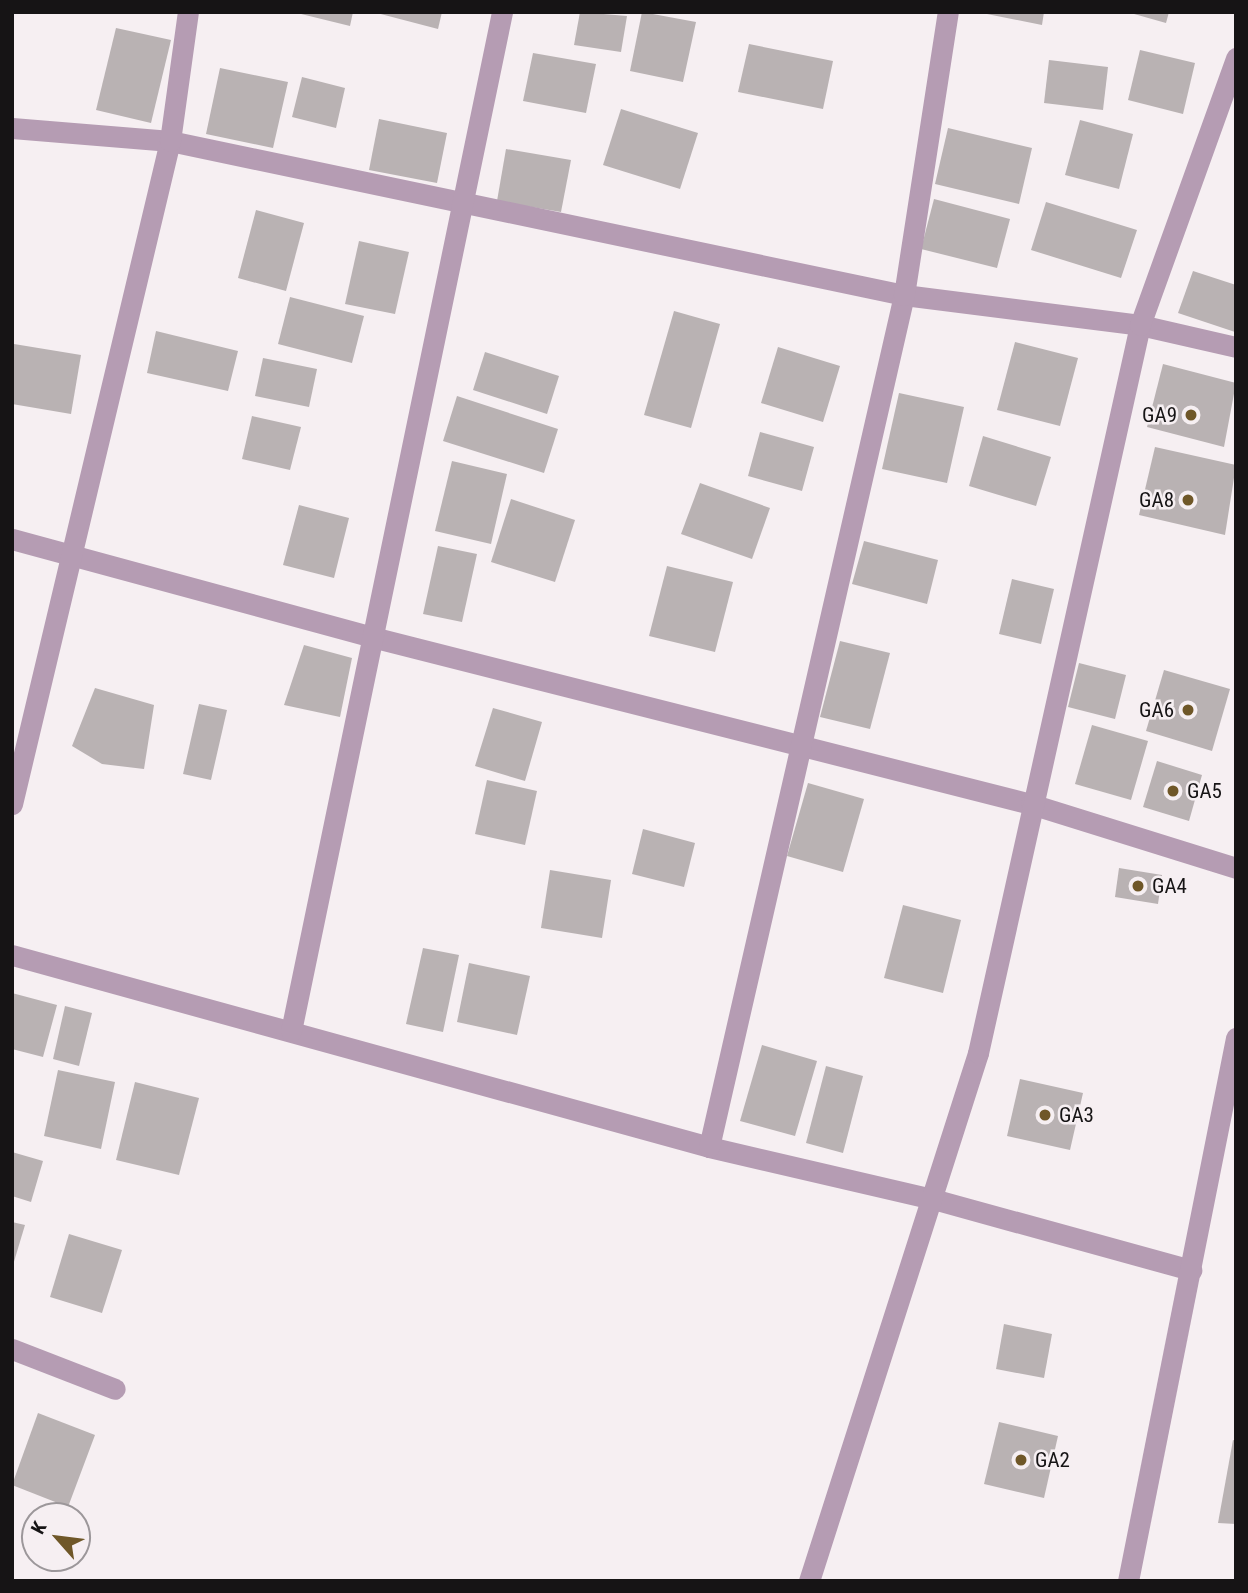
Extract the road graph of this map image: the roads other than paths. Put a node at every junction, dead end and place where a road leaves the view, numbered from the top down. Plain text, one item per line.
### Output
1 (188, 12) edge
2 (502, 12) edge
3 (948, 12) edge
4 (1236, 58) edge
5 (12, 128) edge
6 (170, 141) junction
7 (464, 206) junction
8 (904, 295) junction
9 (1140, 325) junction
10 (1236, 347) edge
11 (12, 538) edge
12 (74, 555) junction
13 (376, 638) junction
14 (799, 746) junction
15 (12, 804) edge
16 (1031, 804) junction
17 (1236, 869) edge
18 (12, 954) edge
19 (291, 1031) junction
20 (1236, 1038) edge
21 (709, 1147) junction
22 (933, 1199) junction
23 (1191, 1270) junction
24 (12, 1349) edge
25 (115, 1389) dead end
26 (809, 1581) edge
27 (1128, 1581) edge

1 - 6 street
2 - 7 street
3 - 8 street
4 - 9 street
5 - 6 street
6 - 7 street
6 - 12 street
7 - 8 street
7 - 13 street
8 - 9 street
8 - 14 street
9 - 10 street
9 - 16 street
11 - 12 street
12 - 13 street
12 - 15 street
13 - 14 street
13 - 19 street
14 - 16 street
14 - 21 street
16 - 17 street
16 - 22 street
18 - 19 street
19 - 21 street
20 - 23 street
21 - 22 street
22 - 23 street
22 - 26 street
23 - 27 street
24 - 25 street

